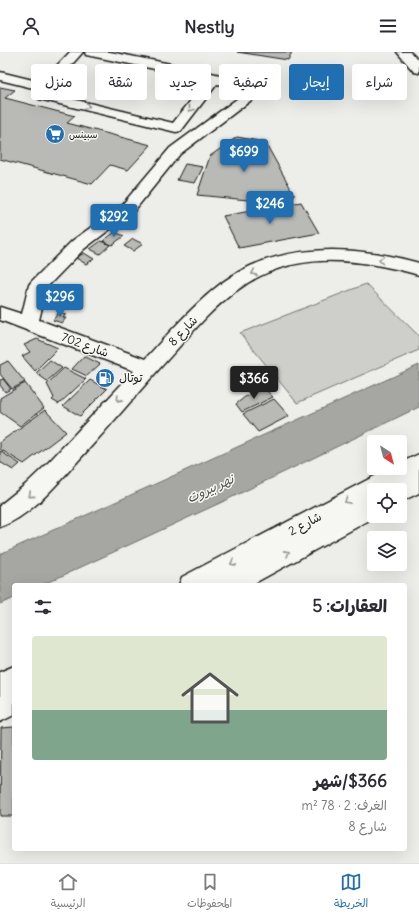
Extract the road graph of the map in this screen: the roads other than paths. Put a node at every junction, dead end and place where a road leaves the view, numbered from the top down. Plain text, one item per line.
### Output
1 (77, 52) edge
2 (92, 52) edge
3 (403, 52) edge
4 (66, 64) edge
5 (419, 69) edge
6 (0, 76) edge
7 (214, 79) junction
8 (31, 84) edge
9 (61, 100) edge
10 (419, 269) edge
11 (0, 313) edge
12 (29, 325) junction
13 (148, 368) junction
14 (419, 463) edge
15 (419, 482) edge
16 (407, 488) edge
17 (367, 510) edge
18 (0, 517) edge
19 (194, 583) edge
20 (232, 583) edge
21 (12, 680) edge
22 (0, 686) edge
23 (12, 701) edge
24 (0, 708) edge

1 - 4 main road
2 - 7 main road
3 - 5 main road
6 - 8 main road
7 - 9 main road
7 - 12 main road
10 -> 13 main road, شارع 8
11 - 12 main road, شارع 702
12 - 13 main road, شارع 702
13 -> 18 main road, شارع 8
14 -> 19 main road, شارع 2
15 - 16 main road
20 -> 17 main road, شارع 2
21 - 22 main road
23 - 24 main road

